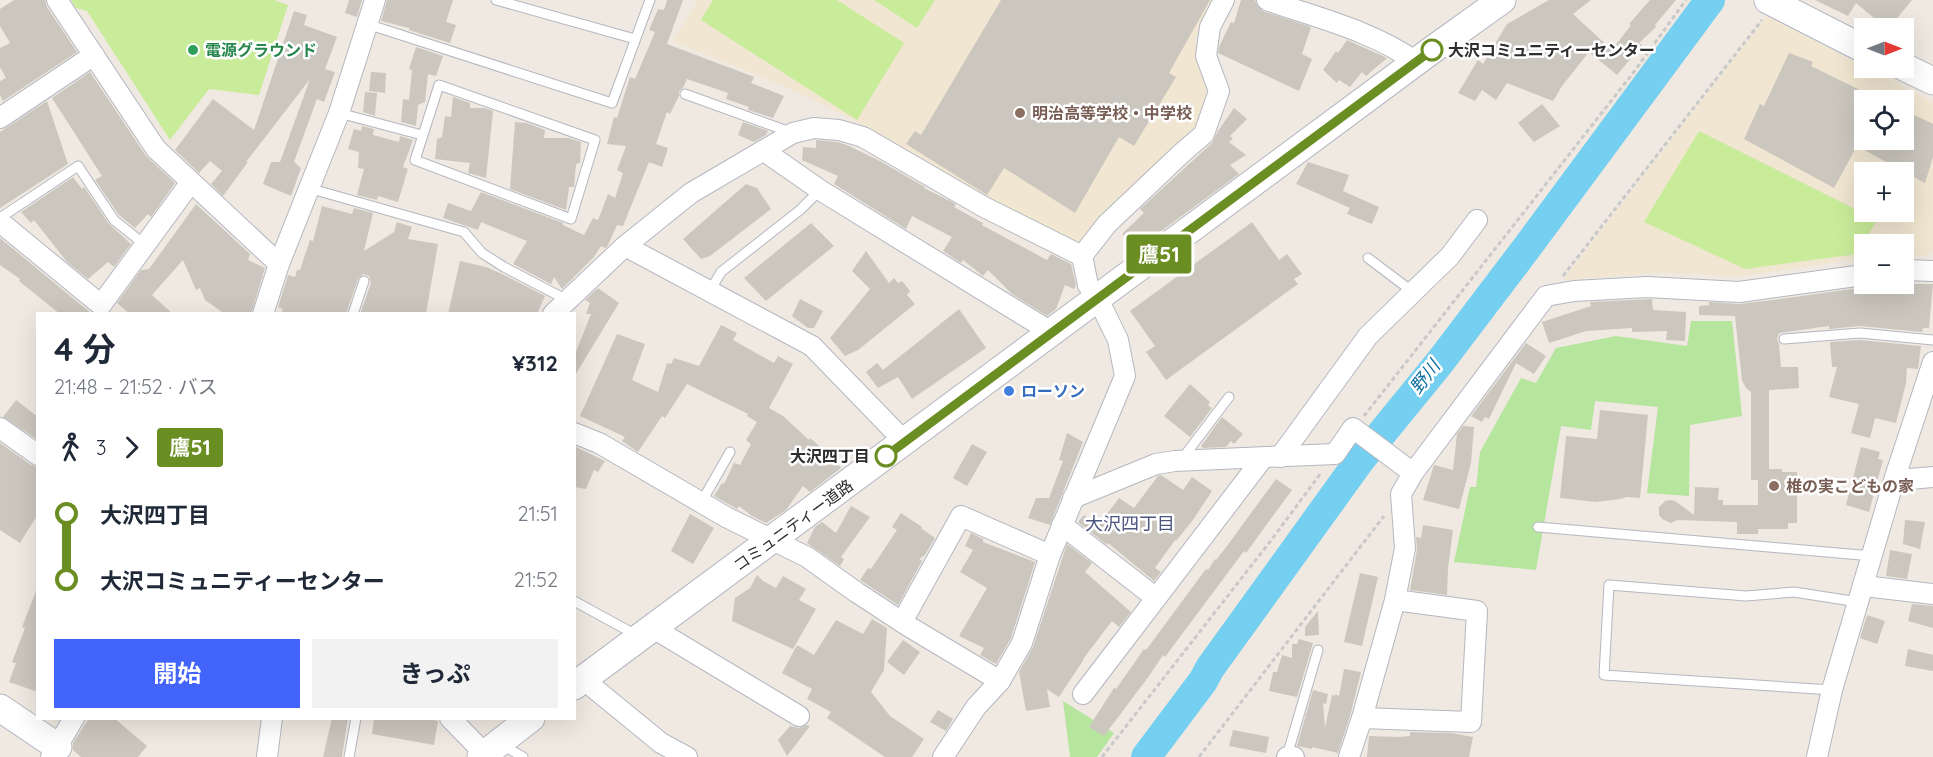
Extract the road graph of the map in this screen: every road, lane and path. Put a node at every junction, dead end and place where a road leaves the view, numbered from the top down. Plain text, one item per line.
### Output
1 (57, 0) edge
2 (375, 0) edge
3 (496, 0) edge
4 (650, 0) edge
5 (1224, 0) edge
6 (1267, 0) edge
7 (1502, 0) edge
8 (1686, 0) edge
9 (1771, 2) edge
10 (367, 24) junction
11 (636, 39) junction
12 (1854, 44) edge
13 (94, 55) junction
14 (1416, 62) junction
15 (1914, 72) edge
16 (1933, 81) edge
17 (685, 94) dead end
18 (339, 113) junction
19 (0, 118) edge
20 (793, 133) junction
21 (422, 135) junction
22 (764, 151) junction
23 (191, 182) junction
24 (308, 188) junction
25 (820, 190) junction
26 (0, 218) edge
27 (1478, 220) dead end
28 (0, 222) edge
29 (144, 246) junction
30 (625, 246) junction
31 (1082, 256) junction
32 (1368, 258) dead end
33 (279, 264) junction
34 (1914, 270) edge
35 (1933, 271) edge
36 (1854, 276) edge
37 (364, 281) dead end
38 (710, 291) junction
39 (1413, 292) junction
40 (1546, 296) junction
41 (1098, 299) junction
42 (560, 307) edge
43 (264, 312) edge
44 (354, 312) edge
45 (1052, 332) junction
46 (1784, 339) dead end
47 (1933, 340) edge
48 (1933, 362) edge
49 (1229, 397) dead end
50 (0, 428) edge
51 (1356, 431) junction
52 (576, 434) edge
53 (905, 442) junction
54 (730, 452) dead end
55 (36, 454) edge
56 (1335, 454) junction
57 (1271, 458) junction
58 (1181, 461) junction
59 (1411, 472) junction
60 (1895, 477) junction
61 (1933, 477) edge
62 (1401, 494) junction
63 (1073, 498) junction
64 (702, 501) junction
65 (1062, 525) junction
66 (1538, 527) dead end
67 (772, 540) junction
68 (1050, 555) junction
69 (1872, 556) junction
70 (1861, 594) junction
71 (1933, 594) edge
72 (1156, 598) junction
73 (1395, 600) junction
74 (576, 602) edge
75 (902, 622) junction
76 (647, 633) junction
77 (1318, 650) dead end
78 (1000, 681) junction
79 (579, 683) edge
80 (1832, 690) junction
81 (1083, 694) dead end
82 (0, 708) edge
83 (799, 716) dead end
84 (1362, 718) junction
85 (73, 720) edge
86 (272, 720) edge
87 (356, 720) edge
88 (452, 720) edge
89 (528, 720) edge
90 (488, 751) edge
91 (60, 754) edge
92 (267, 757) edge
93 (349, 757) edge
94 (523, 757) edge
95 (687, 757) edge
96 (943, 757) edge
97 (1101, 757) edge
98 (1199, 757) edge
99 (1290, 757) edge
100 (1349, 757) edge
101 (1817, 757) edge

1 - 13 street
2 - 10 street
3 - 11 lane
4 - 11 lane
5 - 31 street
6 - 14 street
7 - 14 street, コミュニティー道路
8 - 51 path
9 - 12 street
9 - 40 path
10 - 11 lane
10 - 18 street
13 - 19 street
13 - 23 street
14 - 41 street, コミュニティー道路
15 - 16 street
17 - 20 lane
18 - 21 lane
18 - 24 street
20 - 22 street
20 - 31 street
21 - 21 lane
22 - 25 street
22 - 30 street
23 - 29 street
23 - 33 street
24 - 33 street
24 - 42 lane
25 - 38 lane
25 - 45 street
26 - 29 lane
27 - 39 street
28 - 29 street
30 - 38 street
30 - 42 street
31 - 41 street
32 - 39 lane
33 - 43 street
34 - 35 street
36 - 40 street
37 - 44 lane
38 - 53 street
39 - 57 street
40 - 59 street
41 - 45 street, コミュニティー道路
41 - 63 street
45 - 53 street, コミュニティー道路
46 - 47 lane
48 - 60 street
49 - 58 lane
50 - 55 street
51 - 56 street
51 - 59 street
52 - 64 street
53 - 67 street, コミュニティー道路
54 - 64 lane
56 - 57 street
56 - 97 path
57 - 58 street
57 - 72 street
58 - 63 street
59 - 62 street
60 - 61 street
60 - 69 street
62 - 73 street
62 - 98 path
63 - 65 street
64 - 67 street
65 - 68 street
65 - 72 street
66 - 69 lane
67 - 75 street
67 - 76 street, コミュニティー道路
68 - 75 street
68 - 78 street
69 - 70 street
70 - 71 street
70 - 80 street
70 - 80 lane
72 - 81 street
73 - 84 street
73 - 84 street
74 - 76 lane
75 - 78 street
76 - 79 street, コミュニティー道路
76 - 83 street
77 - 99 lane
78 - 96 street
79 - 95 street
80 - 101 street
82 - 91 street
84 - 100 street
85 - 91 street
86 - 92 street
87 - 93 lane
88 - 90 street
89 - 90 street
90 - 94 lane

